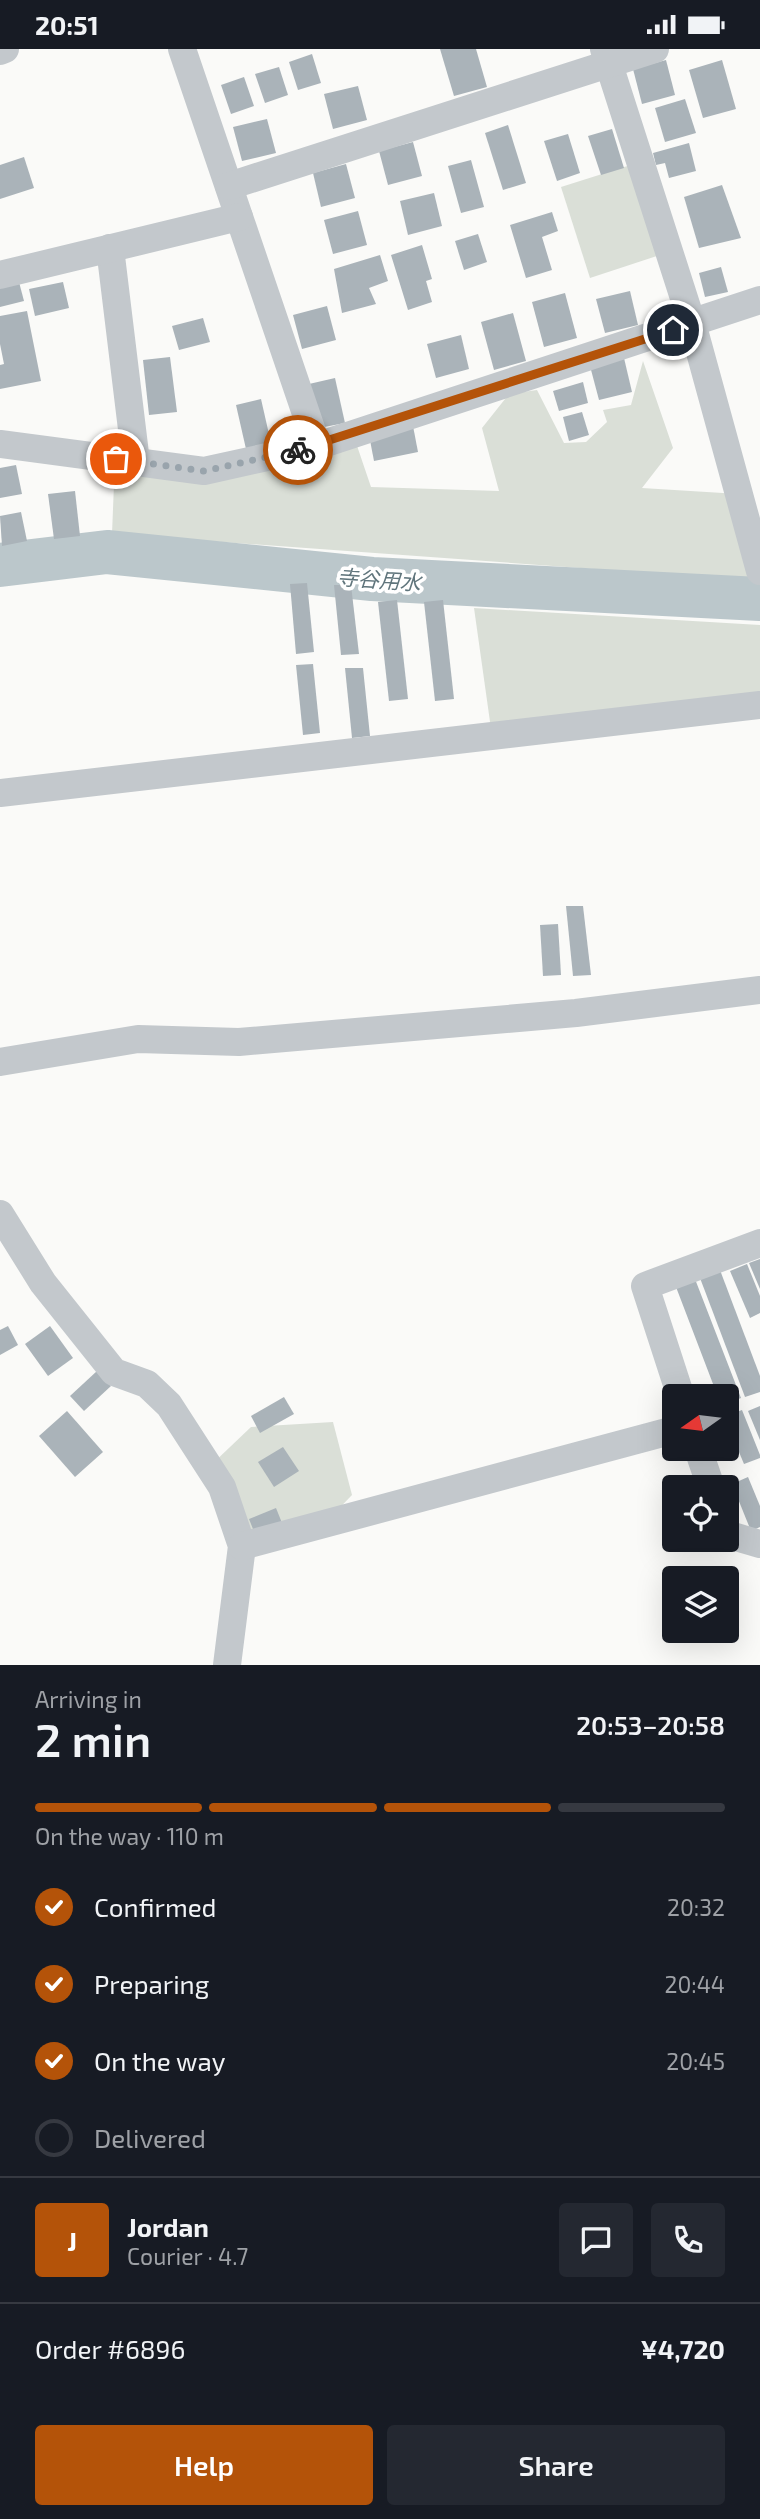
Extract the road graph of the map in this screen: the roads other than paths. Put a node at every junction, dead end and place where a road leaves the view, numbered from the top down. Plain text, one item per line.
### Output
1 (5, 49) edge
2 (182, 49) edge
3 (655, 49) edge
4 (0, 51) edge
5 (607, 57) edge
6 (229, 186) junction
7 (239, 217) junction
8 (110, 248) junction
9 (0, 275) edge
10 (760, 300) edge
11 (692, 323) junction
12 (0, 444) edge
13 (317, 446) junction
14 (136, 462) junction
15 (760, 571) edge
16 (760, 705) edge
17 (0, 793) edge
18 (760, 990) edge
19 (0, 1062) edge
20 (0, 1214) edge
21 (760, 1243) edge
22 (677, 1384) edge
23 (662, 1433) edge
24 (739, 1538) edge
25 (760, 1544) edge
26 (242, 1546) junction
27 (227, 1665) edge

1 - 4 street
2 - 6 street
3 - 5 street
5 - 6 street
5 - 11 street
6 - 7 street
7 - 8 street
7 - 13 street
8 - 9 street
8 - 14 street
10 - 11 street
11 - 13 street
11 - 15 street
12 - 14 street
13 - 14 street
16 - 17 street
18 - 19 street
20 - 26 street
21 - 22 street
23 - 26 street
24 - 25 street
26 - 27 street

